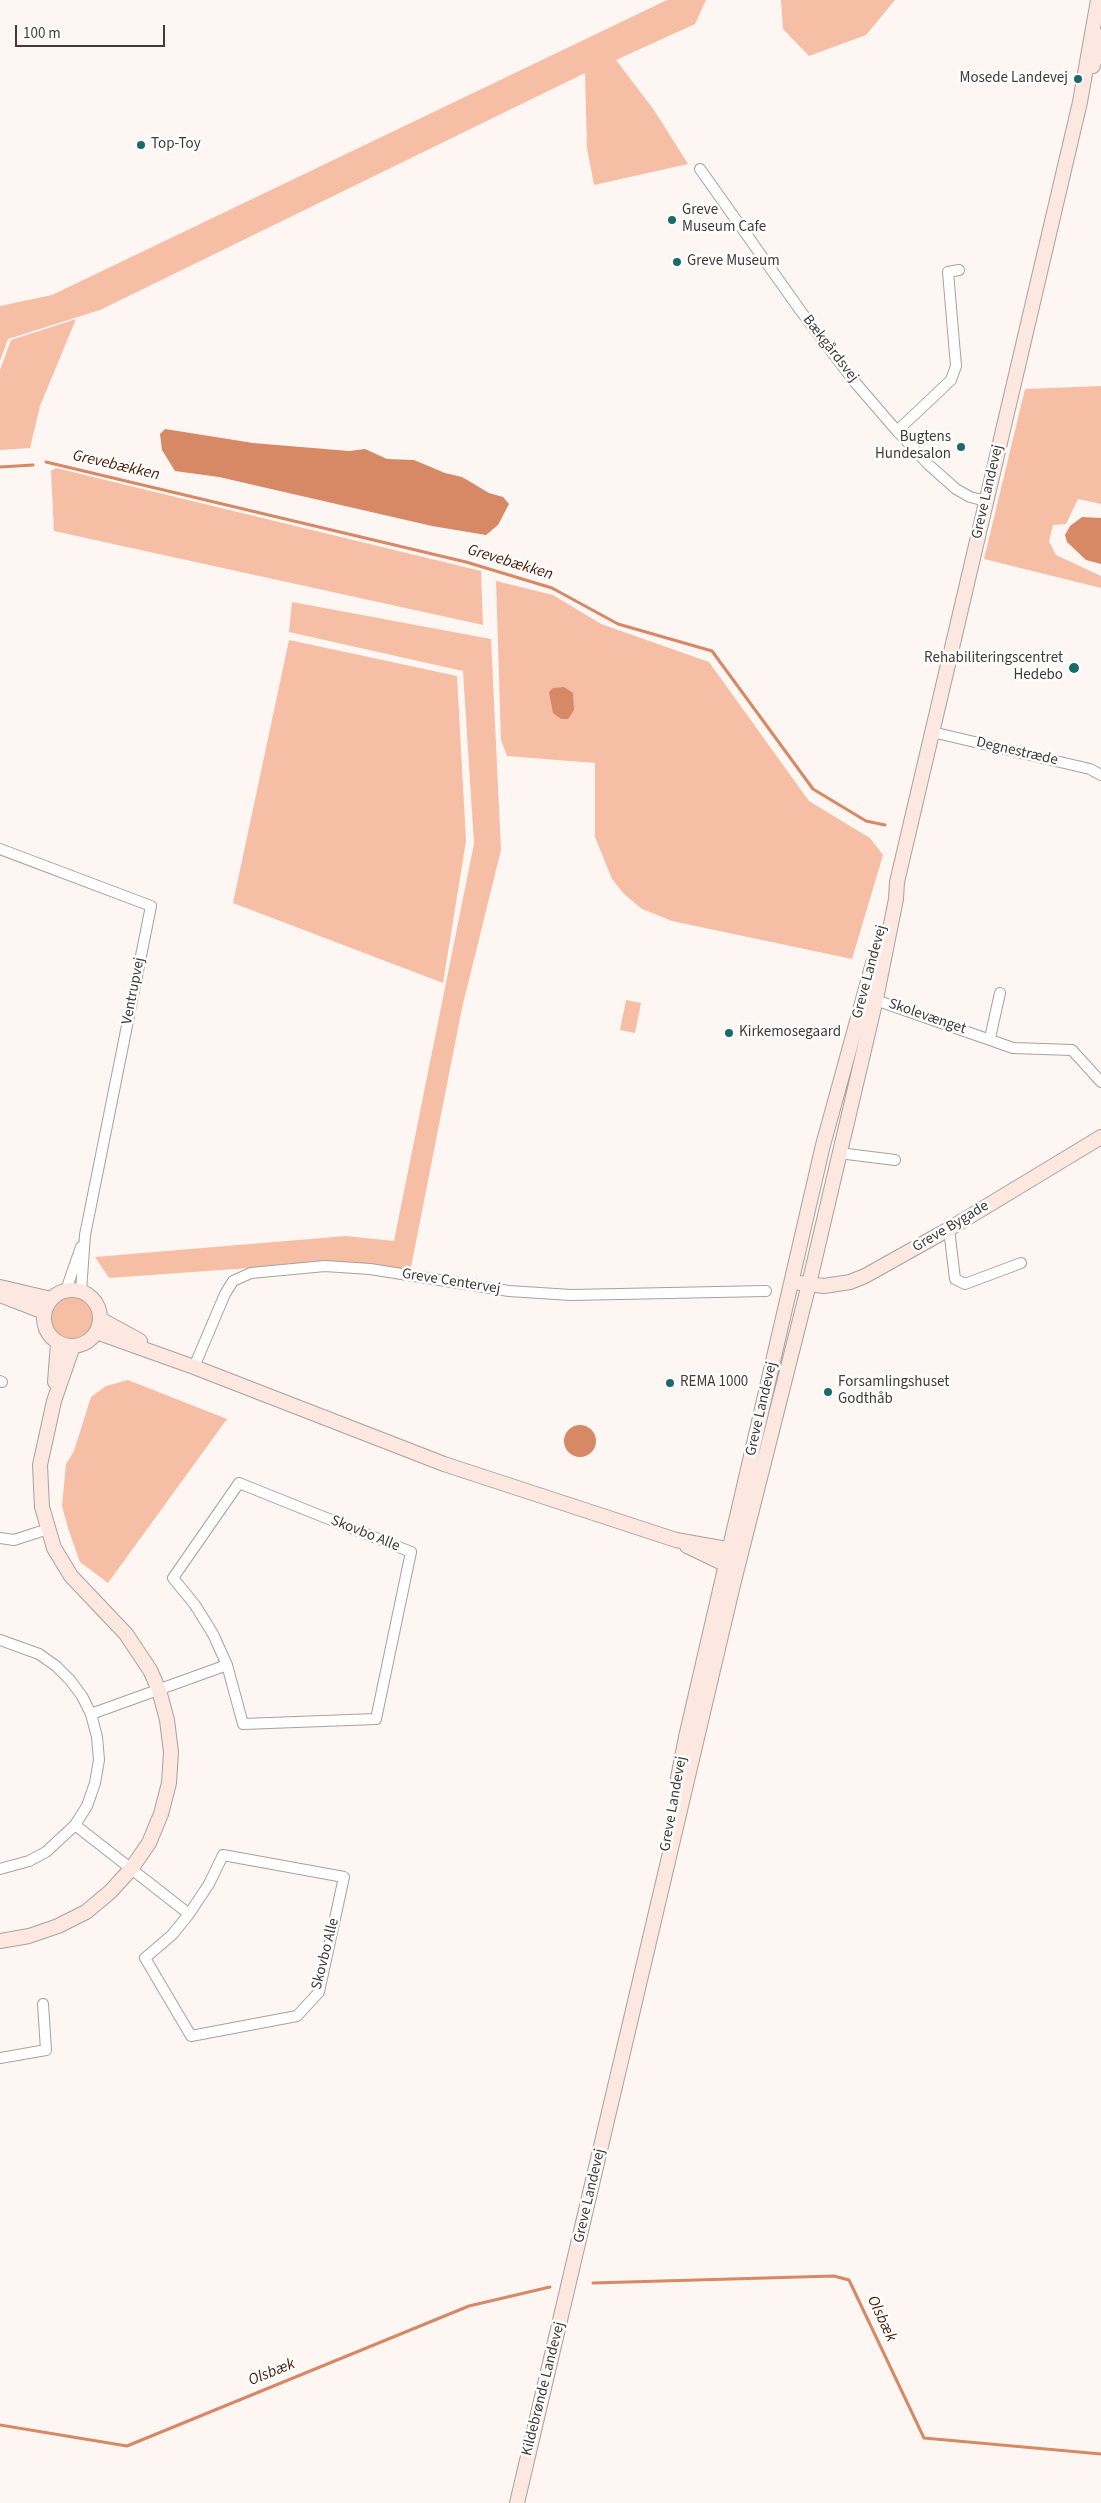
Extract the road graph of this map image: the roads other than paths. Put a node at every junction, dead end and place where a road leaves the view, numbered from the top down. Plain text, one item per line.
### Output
1 (1098, 0) edge
2 (1101, 36) edge
3 (1080, 102) junction
4 (700, 169) dead end
5 (959, 270) dead end
6 (897, 431) junction
7 (986, 501) junction
8 (932, 732) junction
9 (1101, 775) edge
10 (0, 850) edge
11 (1000, 993) dead end
12 (870, 998) junction
13 (990, 1038) junction
14 (1101, 1082) edge
15 (1101, 1137) edge
16 (839, 1153) junction
17 (895, 1160) dead end
18 (949, 1229) junction
19 (85, 1235) junction
20 (1021, 1263) dead end
21 (791, 1283) junction
22 (808, 1284) junction
23 (0, 1287) edge
24 (66, 1290) junction
25 (766, 1290) dead end
26 (81, 1291) junction
27 (0, 1295) edge
28 (51, 1299) junction
29 (44, 1312) junction
30 (100, 1319) junction
31 (96, 1332) junction
32 (58, 1342) junction
33 (73, 1346) junction
34 (173, 1360) junction
35 (194, 1367) junction
36 (54, 1401) junction
37 (48, 1529) junction
38 (0, 1538) edge
39 (676, 1540) junction
40 (735, 1550) junction
41 (731, 1567) junction
42 (0, 1640) edge
43 (227, 1665) junction
44 (159, 1690) junction
45 (91, 1714) junction
46 (75, 1825) junction
47 (0, 1869) edge
48 (131, 1870) junction
49 (189, 1914) junction
50 (0, 1941) edge
51 (43, 2004) dead end
52 (0, 2058) edge
53 (571, 2276) joint
54 (517, 2503) edge

1 - 3 street, Greve Landevej
2 - 3 street, Greve Landevej
3 - 7 street, Greve Landevej
4 - 6 street, Bækgårdsvej
5 - 6 street
6 - 7 street, Bækgårdsvej
7 - 8 street, Greve Landevej
8 - 9 street, Degnestræde
8 - 12 street, Greve Landevej
10 - 19 street, Ventrupvej
11 - 13 street
12 - 13 street, Skolevænget
12 - 16 street, Greve Landevej
12 - 21 street, Greve Landevej
13 - 14 street, Skolevænget
15 - 18 street, Greve Bygade
16 - 17 street
16 - 22 street, Greve Landevej
18 - 20 street
18 - 22 street, Greve Bygade
19 - 24 street, Ventrupvej
19 - 26 street, Ventrupvej
21 - 22 street, Greve Bygade
21 - 40 street, Greve Landevej
22 - 40 street, Greve Landevej
23 - 28 street
24 - 26 street
24 - 28 street
25 - 35 street, Greve Centervej
26 - 30 street
27 - 29 street
28 - 29 street
29 - 32 street
30 - 31 street
30 - 34 street
31 - 33 street
31 - 34 street
32 - 33 street
32 - 36 street
33 - 36 street
34 - 35 street
35 - 39 street
36 - 37 street
37 - 38 street
37 - 44 street
39 - 40 street
39 - 41 street
40 - 41 street, Greve Landevej
41 - 53 street, Greve Landevej
42 - 45 street
43 - 43 street, Skovbo Alle
43 - 44 street
44 - 45 street
44 - 48 street
45 - 46 street
46 - 47 street
46 - 48 street
48 - 49 street
48 - 50 street
49 - 49 street, Skovbo Alle
51 - 52 street
53 - 54 street, Kildebrønde Landevej

